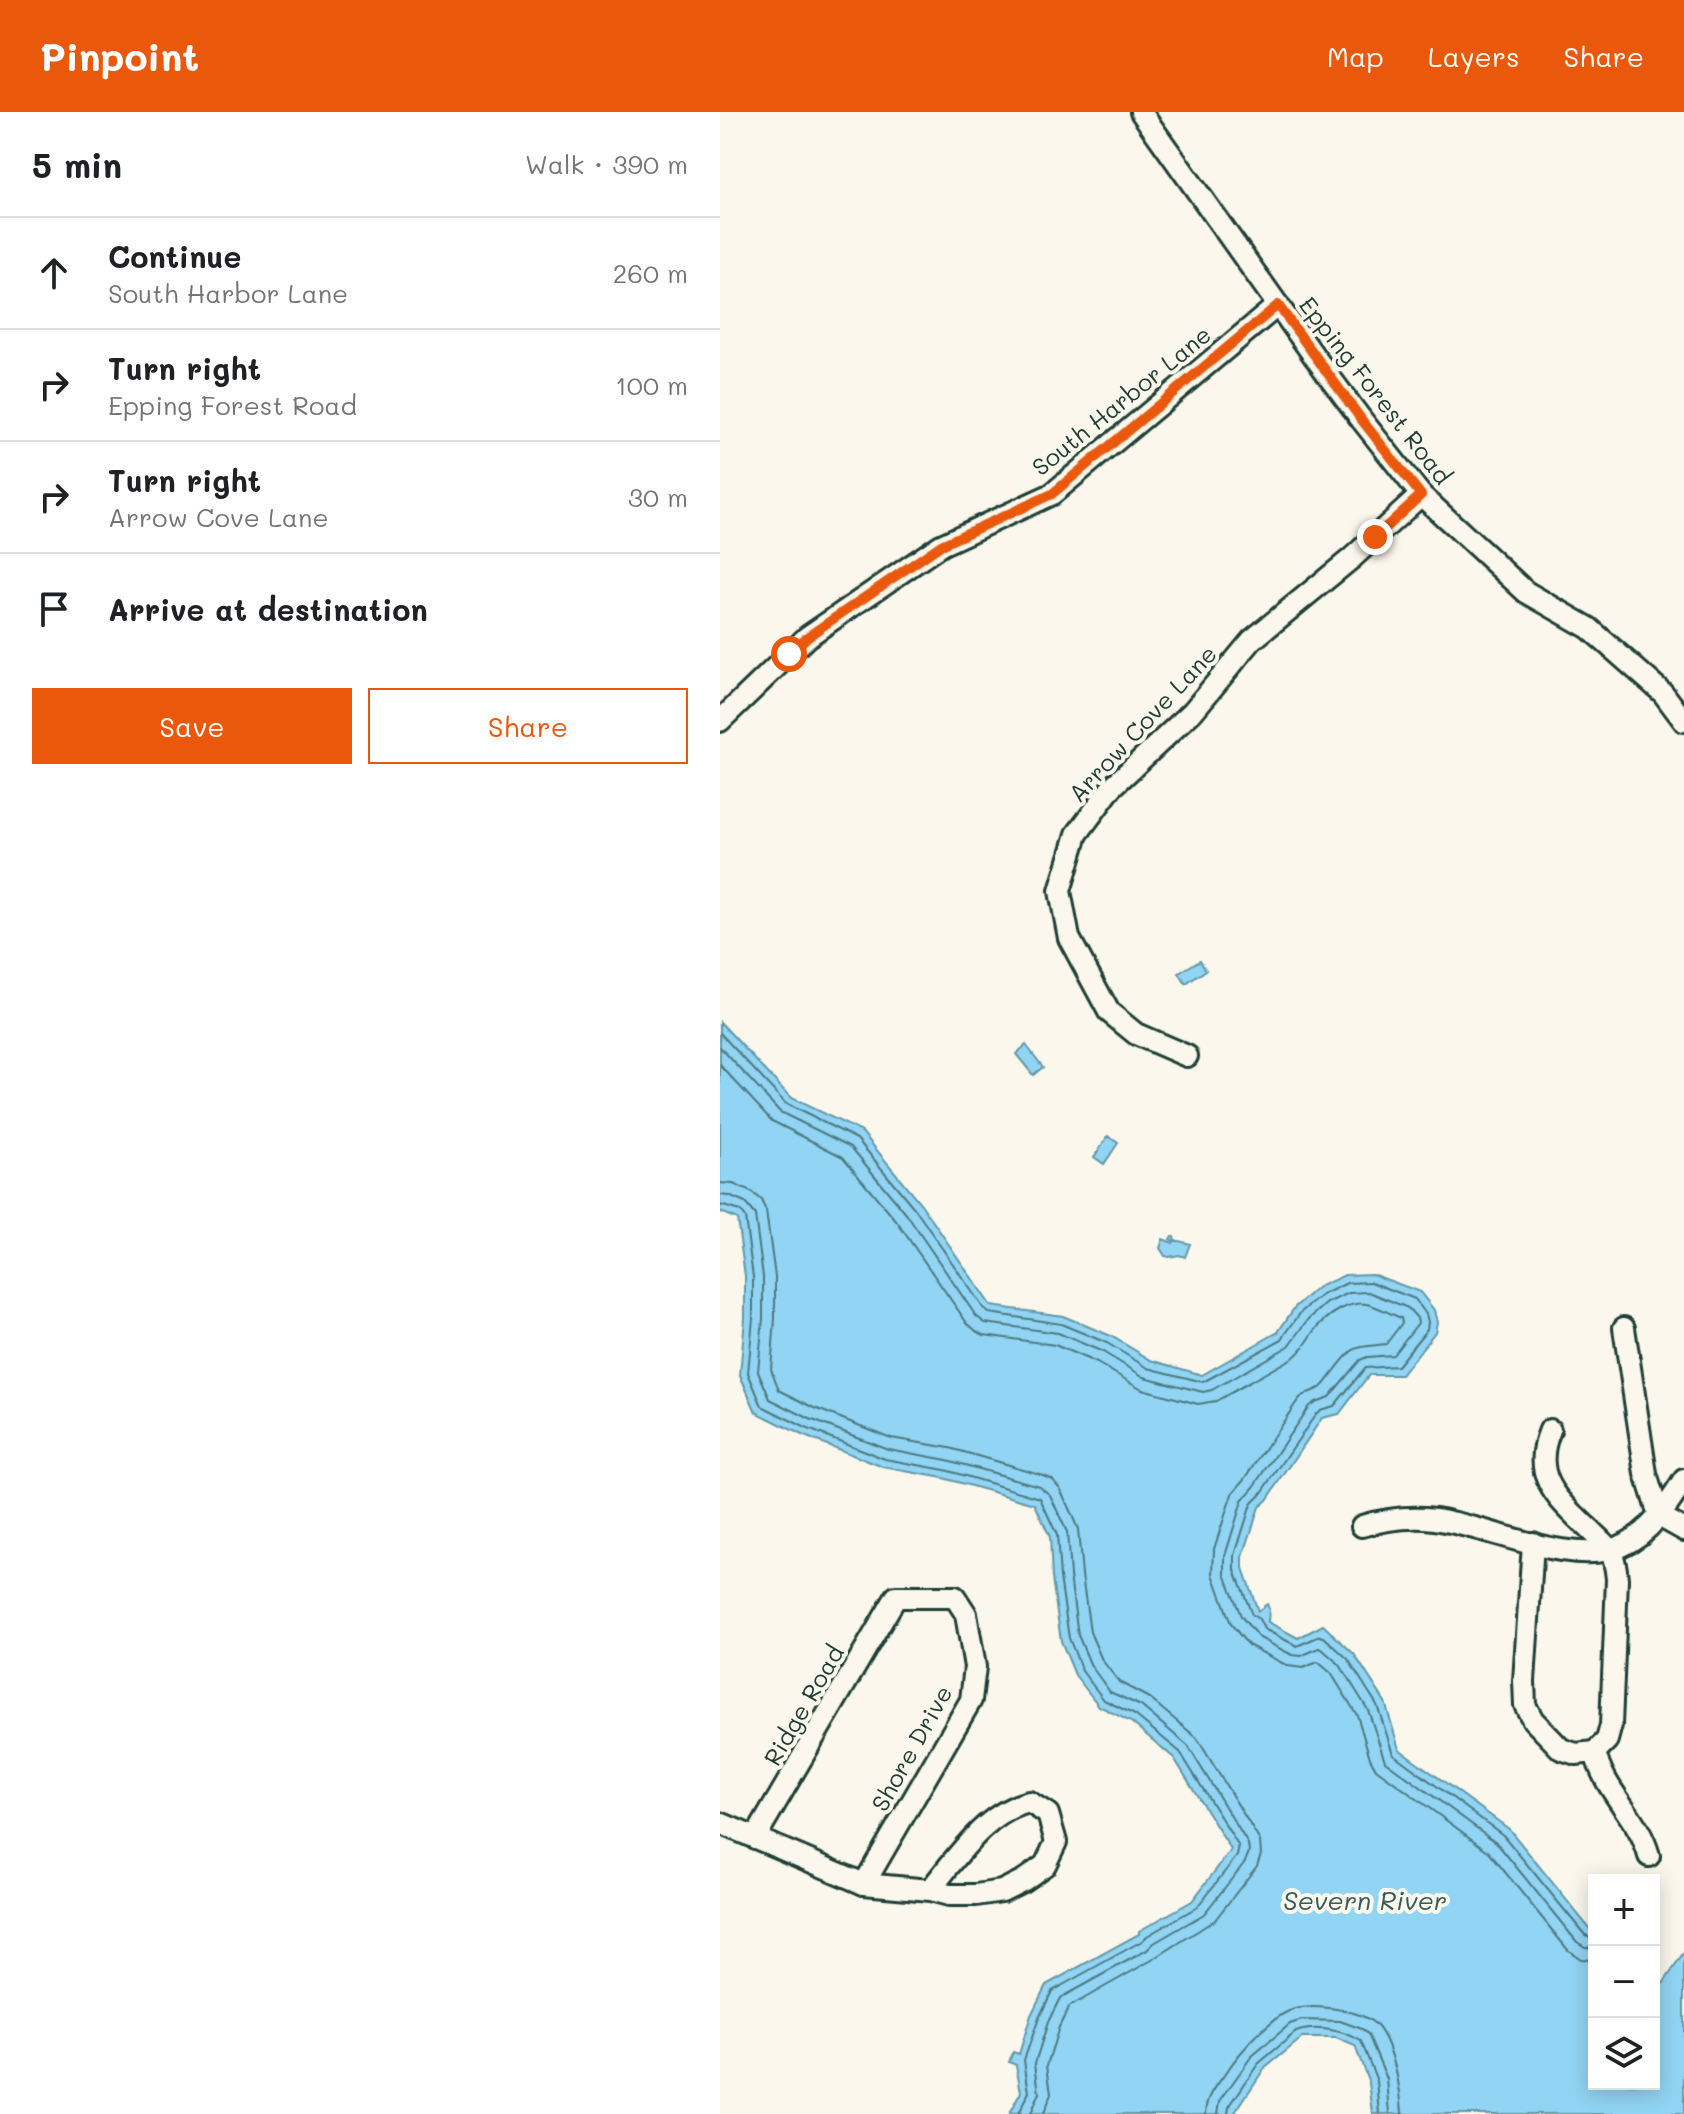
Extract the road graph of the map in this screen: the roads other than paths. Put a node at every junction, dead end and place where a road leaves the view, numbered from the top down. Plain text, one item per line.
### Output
1 (1141, 112) edge
2 (1278, 305) junction
3 (1421, 495) junction
4 (720, 721) edge
5 (1684, 721) edge
6 (1187, 1056) dead end
7 (1624, 1328) dead end
8 (1550, 1430) dead end
9 (1684, 1480) edge
10 (1659, 1516) junction
11 (1362, 1526) dead end
12 (1684, 1530) edge
13 (1533, 1543) junction
14 (1610, 1550) junction
15 (896, 1597) joint
16 (1595, 1752) junction
17 (720, 1823) edge
18 (755, 1838) junction
19 (1649, 1856) dead end
20 (864, 1884) junction
21 (930, 1890) junction

1 - 2 street, Epping Forest Road
2 - 3 street, Epping Forest Road
2 - 4 street, South Harbor Lane
3 - 5 street, Epping Forest Road
3 - 6 street, Arrow Cove Lane
7 - 10 street
8 - 14 street
9 - 10 street
10 - 12 street
10 - 14 street
11 - 13 street
13 - 14 street
13 - 16 street
14 - 16 street
15 - 18 street, Ridge Road
15 - 20 street, Shore Drive
16 - 19 street
17 - 18 street
18 - 20 street
20 - 21 street
21 - 21 street

